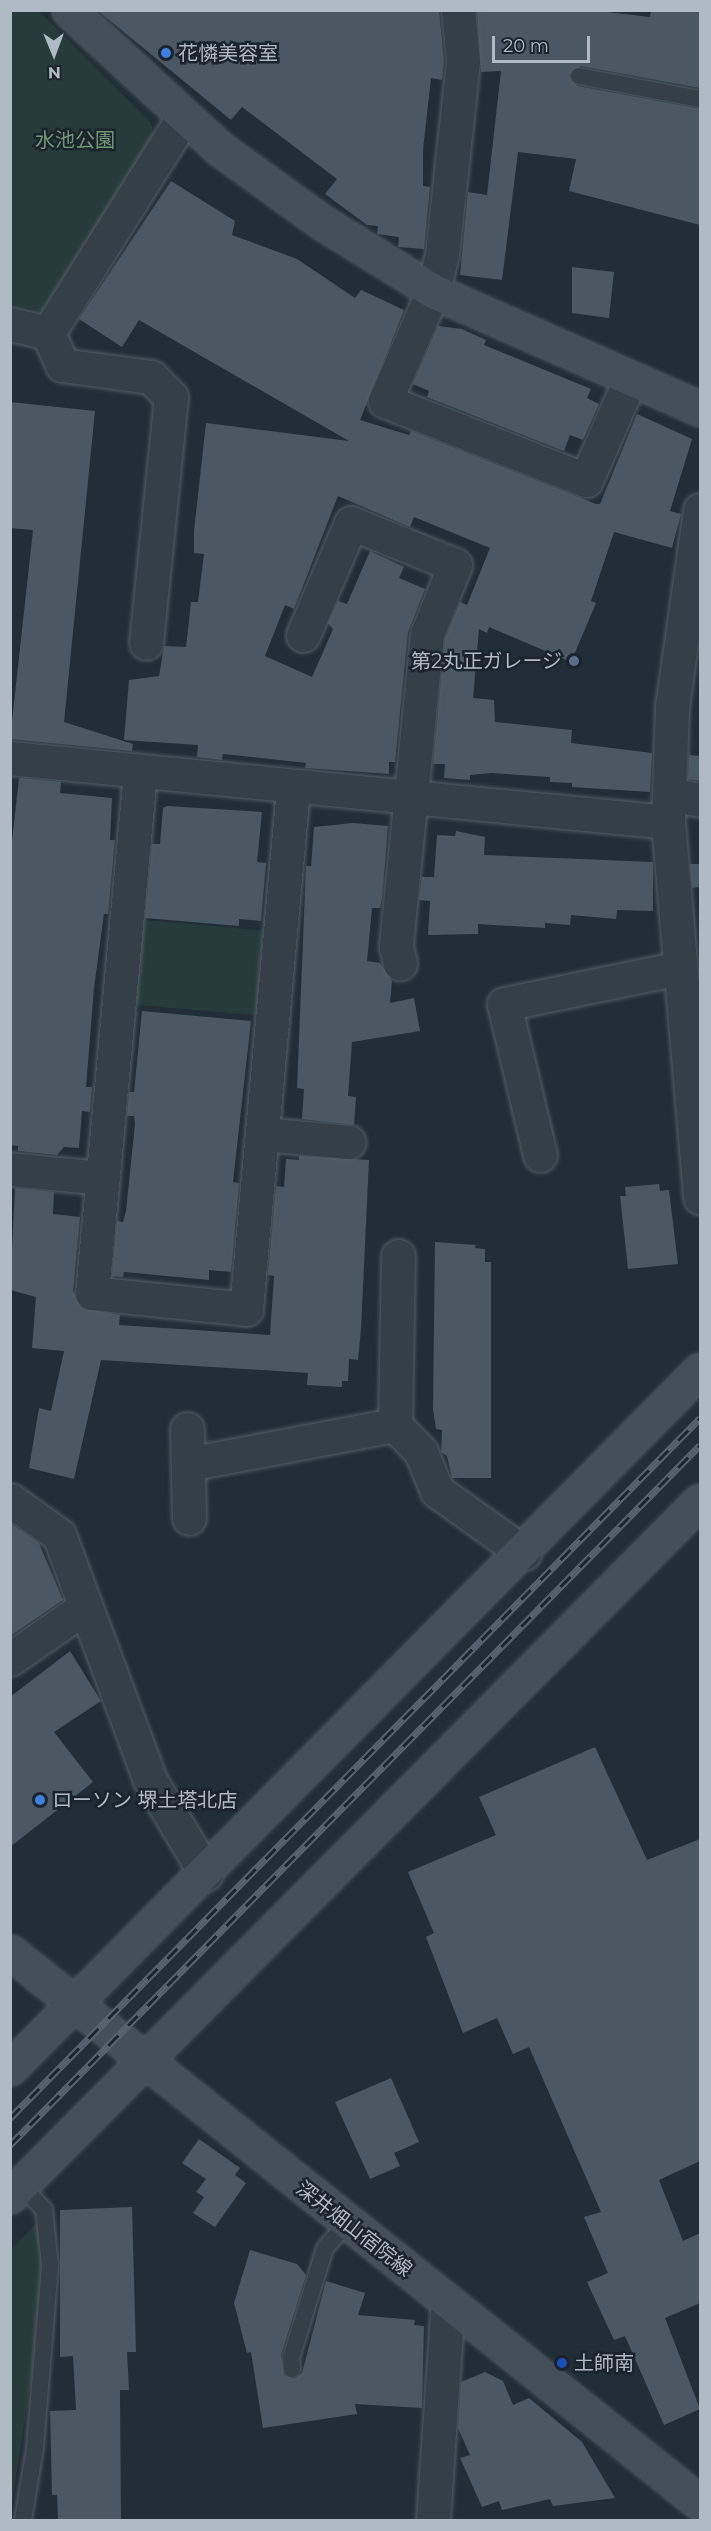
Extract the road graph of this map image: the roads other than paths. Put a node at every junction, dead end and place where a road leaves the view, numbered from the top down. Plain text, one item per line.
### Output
1 (458, 10) edge
2 (81, 15) edge
3 (579, 76) dead end
4 (700, 99) edge
5 (184, 116) junction
6 (433, 291) junction
7 (10, 324) edge
8 (48, 333) junction
9 (630, 380) junction
10 (700, 409) edge
11 (700, 510) edge
12 (303, 635) dead end
13 (146, 644) dead end
14 (10, 758) edge
15 (140, 772) junction
16 (293, 789) junction
17 (411, 797) junction
18 (700, 800) edge
19 (669, 808) junction
20 (400, 964) dead end
21 (679, 968) junction
22 (263, 1134) junction
23 (349, 1142) dead end
24 (540, 1155) dead end
25 (10, 1169) edge
26 (102, 1178) junction
27 (700, 1198) edge
28 (398, 1256) dead end
29 (700, 1370) edge
30 (395, 1425) junction
31 (187, 1429) dead end
32 (188, 1464) junction
33 (10, 1500) edge
34 (700, 1501) edge
35 (189, 1518) dead end
36 (524, 1553) junction
37 (85, 1607) junction
38 (10, 1659) edge
39 (206, 1874) junction
40 (10, 1952) edge
41 (75, 2002) junction
42 (146, 2058) junction
43 (10, 2068) edge
44 (16, 2191) edge
45 (346, 2225) junction
46 (448, 2302) junction
47 (292, 2368) dead end
48 (700, 2503) edge
49 (23, 2520) edge
50 (434, 2520) edge

1 - 6 street
2 - 5 street
3 - 4 lane
5 - 6 street
5 - 8 street
6 - 9 street
6 - 9 street
7 - 8 street
8 - 13 street
9 - 10 street
11 - 19 street
12 - 17 street
14 - 15 street
15 - 16 street
15 - 26 street
16 - 17 street
16 - 22 street
17 - 19 street
17 - 20 street
18 - 19 street
19 - 21 street
21 - 24 street
21 - 27 street
22 - 23 street
22 - 26 street
25 - 26 street
28 - 30 street
29 - 36 street
30 - 32 street
30 - 36 street
31 - 32 street
32 - 35 street
33 - 37 street
34 - 42 street
36 - 39 street
37 - 38 street
37 - 39 street
39 - 41 street
40 - 41 street, 深井畑山宿院線
41 - 42 street, 深井畑山宿院線
41 - 43 street
42 - 44 street
42 - 45 street, 深井畑山宿院線
44 - 49 lane
45 - 46 street, 深井畑山宿院線
45 - 47 lane
46 - 48 street, 深井畑山宿院線
46 - 50 street

